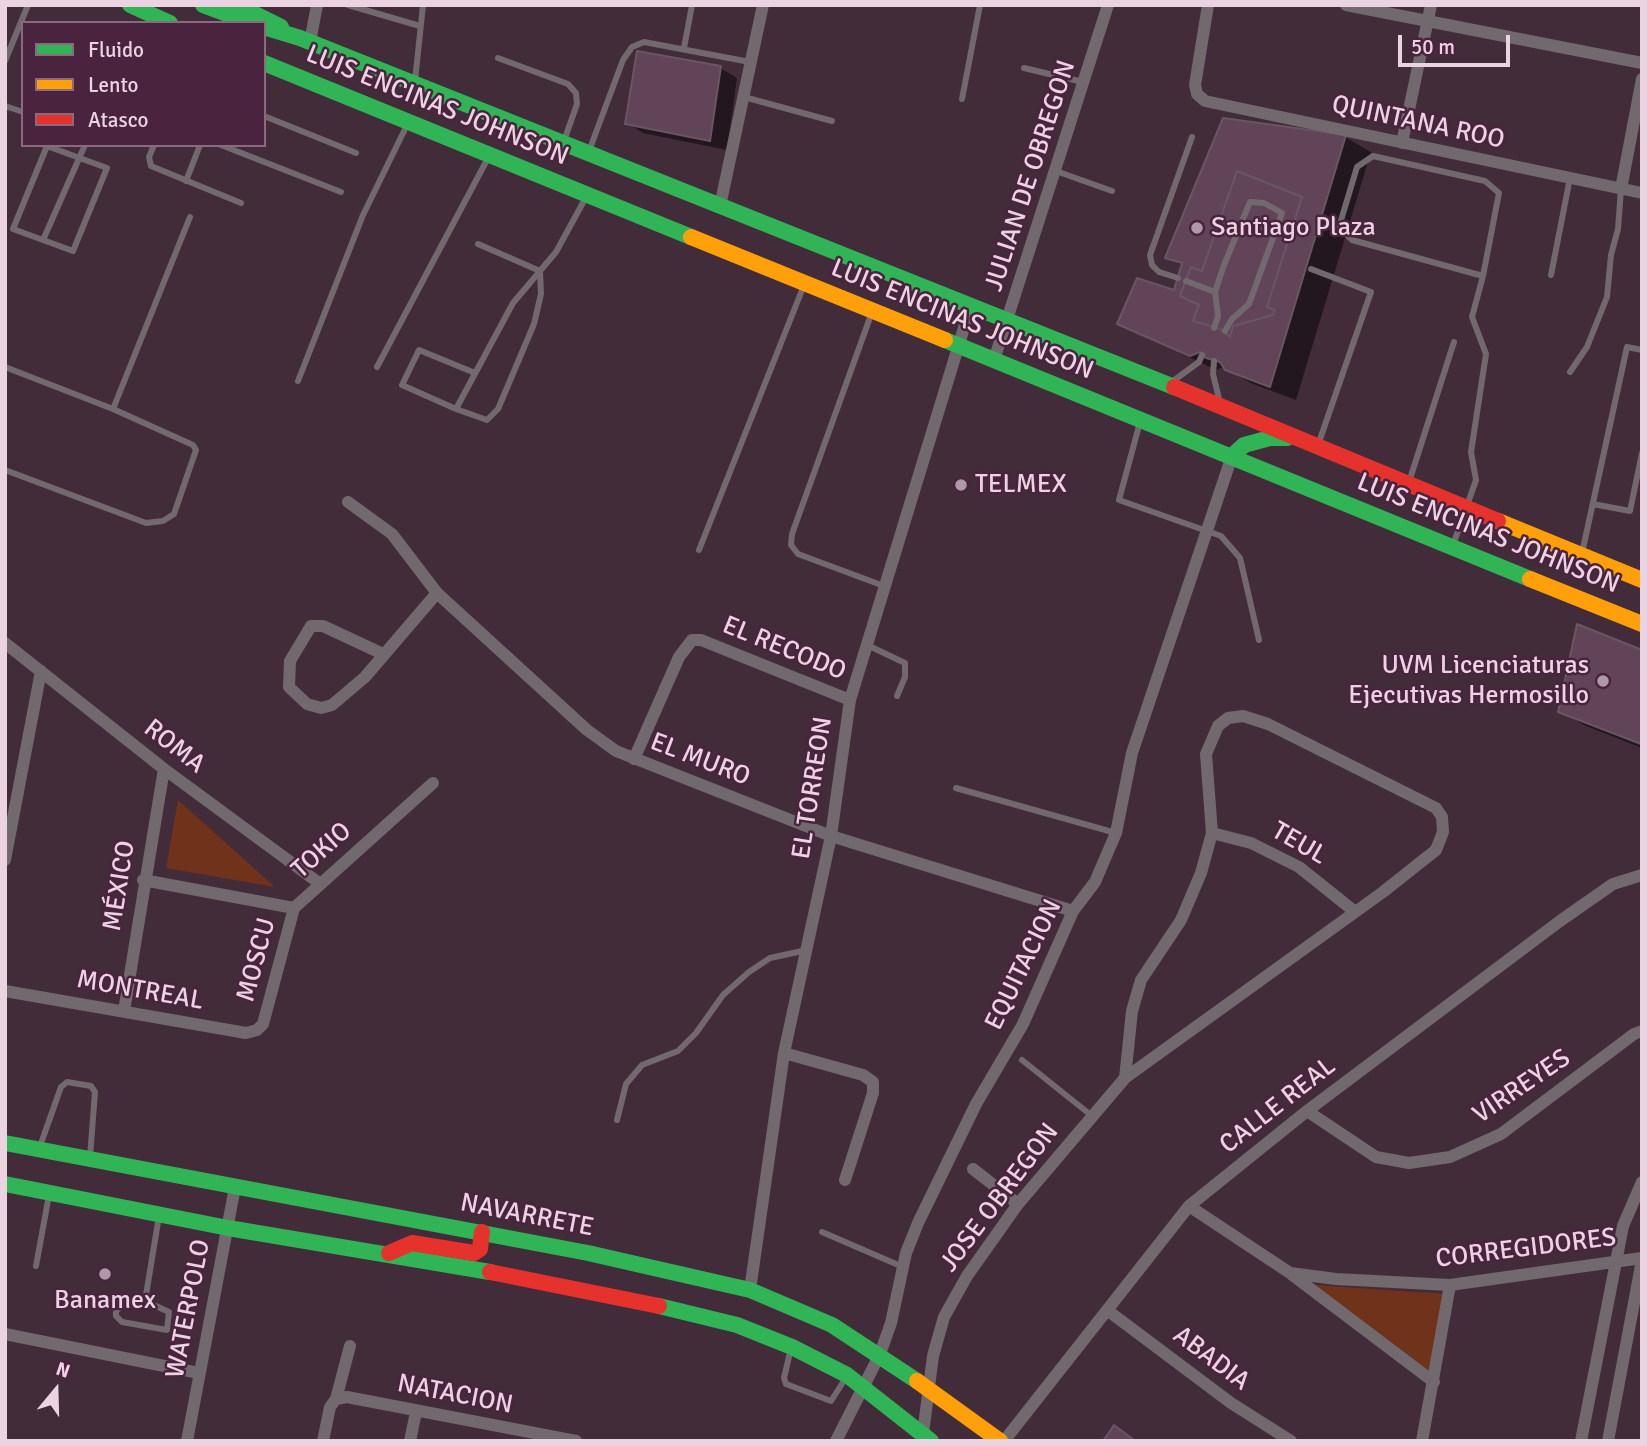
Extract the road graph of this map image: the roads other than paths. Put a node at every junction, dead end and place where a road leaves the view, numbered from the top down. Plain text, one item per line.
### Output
1 (28, 5) edge
2 (203, 5) edge
3 (237, 5) edge
4 (317, 5) edge
5 (348, 5) edge
6 (423, 5) edge
7 (692, 5) edge
8 (762, 5) edge
9 (980, 5) edge
10 (1108, 5) edge
11 (1208, 5) edge
12 (1346, 5) edge
13 (1431, 5) edge
14 (138, 13) edge
15 (22, 19) joint
16 (21, 21) edge
17 (27, 21) edge
18 (164, 21) edge
19 (246, 21) edge
20 (1427, 21) junction
21 (420, 26) junction
22 (266, 28) edge
23 (305, 40) junction
24 (684, 48) junction
25 (498, 58) dead end
26 (5, 61) edge
27 (752, 63) junction
28 (1642, 63) edge
29 (266, 64) edge
30 (1024, 68) dead end
31 (1642, 79) edge
32 (1084, 82) junction
33 (415, 83) junction
34 (744, 97) junction
35 (962, 99) dead end
36 (266, 117) edge
37 (410, 120) junction
38 (832, 121) dead end
39 (1192, 137) dead end
40 (564, 143) junction
41 (1402, 143) junction
42 (47, 147) edge
43 (50, 147) edge
44 (84, 147) edge
45 (153, 147) edge
46 (199, 147) edge
47 (226, 147) edge
48 (588, 152) junction
49 (356, 153) dead end
50 (491, 154) junction
51 (79, 158) junction
52 (1056, 171) junction
53 (1570, 178) junction
54 (186, 181) junction
55 (1621, 189) junction
56 (1112, 191) dead end
57 (341, 192) dead end
58 (1642, 193) edge
59 (588, 194) junction
60 (241, 203) dead end
61 (720, 205) junction
62 (190, 217) dead end
63 (43, 240) junction
64 (478, 244) dead end
65 (1311, 269) dead end
66 (540, 271) junction
67 (1551, 275) dead end
68 (1483, 276) junction
69 (1178, 278) dead end
70 (1186, 281) dead end
71 (805, 283) junction
72 (1215, 292) junction
73 (971, 305) junction
74 (872, 310) junction
75 (1218, 316) junction
76 (1009, 319) junction
77 (1232, 319) junction
78 (1214, 328) dead end
79 (1225, 331) dead end
80 (1454, 342) dead end
81 (959, 346) junction
82 (1642, 350) edge
83 (1202, 355) dead end
84 (994, 360) junction
85 (1214, 361) dead end
86 (5, 367) edge
87 (377, 367) dead end
88 (1570, 372) dead end
89 (475, 373) junction
90 (299, 381) dead end
91 (1167, 385) junction
92 (1221, 408) junction
93 (113, 409) junction
94 (456, 410) junction
95 (1141, 419) junction
96 (1296, 439) junction
97 (1318, 447) junction
98 (1642, 453) edge
99 (1232, 456) junction
100 (5, 470) edge
101 (1409, 484) junction
102 (348, 502) dead end
103 (1593, 504) junction
104 (1467, 509) junction
105 (1207, 530) junction
106 (1452, 546) junction
107 (699, 550) dead end
108 (1581, 555) junction
109 (1642, 580) edge
110 (885, 586) junction
111 (437, 593) junction
112 (1642, 624) edge
113 (1259, 640) dead end
114 (5, 643) edge
115 (867, 645) junction
116 (383, 654) junction
117 (41, 671) junction
118 (897, 696) dead end
119 (850, 700) junction
120 (634, 759) junction
121 (163, 769) junction
122 (433, 783) dead end
123 (956, 788) dead end
124 (1116, 833) junction
125 (1212, 833) junction
126 (831, 836) junction
127 (5, 860) edge
128 (1642, 875) edge
129 (144, 880) junction
130 (318, 883) junction
131 (294, 908) junction
132 (1073, 911) junction
133 (1354, 911) junction
134 (807, 950) junction
135 (5, 991) edge
136 (124, 1011) junction
137 (263, 1024) joint
138 (1642, 1031) edge
139 (784, 1053) junction
140 (1022, 1060) dead end
141 (1125, 1078) junction
142 (1307, 1111) junction
143 (1092, 1116) junction
144 (617, 1120) dead end
145 (5, 1143) edge
146 (39, 1149) junction
147 (89, 1159) junction
148 (973, 1169) dead end
149 (845, 1180) dead end
150 (1642, 1182) edge
151 (5, 1184) edge
152 (235, 1187) junction
153 (50, 1193) junction
154 (1018, 1204) junction
155 (1189, 1206) junction
156 (159, 1214) junction
157 (228, 1228) junction
158 (482, 1232) junction
159 (822, 1232) dead end
160 (389, 1253) junction
161 (1642, 1259) edge
162 (1616, 1260) junction
163 (36, 1266) dead end
164 (903, 1267) junction
165 (1290, 1273) junction
166 (1450, 1285) junction
167 (750, 1290) junction
168 (145, 1301) junction
169 (1107, 1310) junction
170 (5, 1334) edge
171 (349, 1346) dead end
172 (792, 1347) junction
173 (880, 1354) junction
174 (199, 1373) junction
175 (847, 1376) junction
176 (1434, 1381) junction
177 (864, 1387) junction
178 (927, 1389) junction
179 (333, 1403) junction
180 (416, 1412) junction
181 (926, 1439) edge
182 (187, 1441) edge
183 (323, 1441) edge
184 (410, 1441) edge
185 (576, 1441) edge
186 (836, 1441) edge
187 (1002, 1441) edge
188 (1291, 1441) edge
189 (1422, 1441) edge
190 (1581, 1441) edge
191 (1608, 1441) edge

1 - 15 lane
2 - 19 main road
3 - 23 main road
4 - 23 street
5 - 21 lane
6 - 21 lane
7 - 24 lane
8 - 27 street
9 - 35 lane
10 - 32 street, JULIAN DE OBREGON
11 - 41 street, QUINTANA ROO
12 - 20 street
13 - 20 street
14 - 18 main road
15 - 17 lane
16 - 26 lane
20 - 28 street
20 - 41 street
21 - 33 lane
22 - 23 main road, LUIS ENCINAS JOHNSON
23 - 33 main road, LUIS ENCINAS JOHNSON
24 - 27 lane
24 - 48 lane
25 - 40 lane
27 - 34 street
29 - 37 main road, LUIS ENCINAS JOHNSON
30 - 32 lane
31 - 55 street
32 - 52 street, JULIAN DE OBREGON
33 - 40 main road, LUIS ENCINAS JOHNSON
34 - 38 lane
34 - 61 street
36 - 49 lane
37 - 50 main road, LUIS ENCINAS JOHNSON
37 - 90 lane
39 - 69 lane
40 - 48 main road, LUIS ENCINAS JOHNSON
41 - 53 street, QUINTANA ROO
42 - 63 lane
43 - 51 lane
44 - 51 lane
45 - 54 lane
46 - 54 lane
47 - 57 lane
48 - 61 main road, LUIS ENCINAS JOHNSON
50 - 59 main road, LUIS ENCINAS JOHNSON
50 - 87 lane
51 - 63 lane
51 - 63 lane
52 - 56 lane
52 - 76 street, JULIAN DE OBREGON
53 - 55 street, QUINTANA ROO
53 - 67 lane
54 - 60 lane
55 - 58 street, QUINTANA ROO
55 - 88 lane
59 - 66 lane
59 - 71 main road, LUIS ENCINAS JOHNSON
61 - 73 main road, LUIS ENCINAS JOHNSON
62 - 93 lane
64 - 66 lane
65 - 97 lane
66 - 89 lane
66 - 94 lane
68 - 68 lane
68 - 104 lane
70 - 72 lane
71 - 74 main road, LUIS ENCINAS JOHNSON
71 - 107 lane
72 - 75 lane
72 - 77 lane
73 - 76 main road, LUIS ENCINAS JOHNSON
73 - 81 street, EL TORREON
74 - 81 main road, LUIS ENCINAS JOHNSON
74 - 110 lane
75 - 77 lane
75 - 78 lane
76 - 84 street, JULIAN DE OBREGON
76 - 91 main road, LUIS ENCINAS JOHNSON
77 - 79 lane
80 - 101 lane
81 - 84 main road, LUIS ENCINAS JOHNSON
81 - 110 street, EL TORREON
82 - 103 lane
83 - 91 lane
84 - 95 main road, LUIS ENCINAS JOHNSON
85 - 92 lane
86 - 93 lane
89 - 94 lane
89 - 94 lane
91 - 92 main road, LUIS ENCINAS JOHNSON
92 - 96 main road, LUIS ENCINAS JOHNSON
93 - 100 lane
95 - 99 main road, LUIS ENCINAS JOHNSON
95 - 105 lane
96 - 97 main road, LUIS ENCINAS JOHNSON
96 - 99 main road
97 - 101 main road, LUIS ENCINAS JOHNSON
98 - 103 lane
99 - 105 street, EQUITACION
99 - 106 main road, LUIS ENCINAS JOHNSON
101 - 104 main road, LUIS ENCINAS JOHNSON
102 - 111 street, EL MURO
103 - 108 lane
104 - 106 lane
104 - 108 main road, LUIS ENCINAS JOHNSON
105 - 113 lane
105 - 124 street, EQUITACION
106 - 112 main road, LUIS ENCINAS JOHNSON
108 - 109 main road, LUIS ENCINAS JOHNSON
110 - 115 street, EL TORREON
111 - 116 street
111 - 120 street, EL MURO
114 - 117 street, ROMA
115 - 118 lane
115 - 119 street, EL TORREON
116 - 116 street
117 - 121 street, ROMA
117 - 127 street
119 - 120 street, EL RECODO
119 - 126 street, EL TORREON
120 - 126 street, EL MURO
121 - 129 street, MÉXICO
121 - 130 street, ROMA
122 - 130 street, TOKIO
123 - 124 lane
124 - 132 street, EQUITACION
125 - 133 street, TEUL
125 - 133 street, JOSE OBREGON
125 - 141 street
126 - 132 street, EL MURO
126 - 134 street, EL TORREON
128 - 142 street, CALLE REAL
129 - 131 street, TOKIO
129 - 136 street, MÉXICO
130 - 131 street, TOKIO
131 - 137 street, MOSCU
132 - 164 street, EQUITACION
133 - 141 street, JOSE OBREGON
134 - 139 street, EL TORREON
134 - 144 lane
135 - 136 street, MONTREAL
136 - 137 street, MONTREAL
138 - 142 street, VIRREYES
139 - 149 street
139 - 167 street, EL TORREON
140 - 143 lane
141 - 143 street, JOSE OBREGON
142 - 155 street, CALLE REAL
143 - 154 street, JOSE OBREGON
145 - 146 main road, NAVARRETE
146 - 147 main road, NAVARRETE
146 - 147 lane
147 - 152 main road, NAVARRETE
148 - 154 street
150 - 162 street
151 - 153 main road
152 - 157 street, WATERPOLO
152 - 158 main road, NAVARRETE
153 - 156 main road
153 - 163 lane
154 - 178 street, JOSE OBREGON
155 - 165 street, CORREGIDORES
155 - 169 street, CALLE REAL
156 - 157 main road
156 - 168 lane
157 - 160 main road
157 - 174 street, WATERPOLO
158 - 160 main road
158 - 167 main road, NAVARRETE
159 - 164 lane
160 - 172 main road
161 - 162 street, CORREGIDORES
161 - 191 street
162 - 166 street, CORREGIDORES
162 - 190 street
164 - 173 street, EQUITACION
165 - 166 street, CORREGIDORES
165 - 176 street, CORREGIDORES
166 - 176 street
167 - 173 main road, NAVARRETE
168 - 168 lane
169 - 187 street, CALLE REAL
169 - 188 street, ABADIA
170 - 174 street
171 - 179 street
172 - 175 main road
172 - 175 lane
173 - 177 street, EQUITACION
173 - 178 main road, NAVARRETE
174 - 182 street, WATERPOLO
175 - 177 main road
176 - 189 street
177 - 181 main road
177 - 186 street, EQUITACION
178 - 181 street, JOSE OBREGON
178 - 187 main road, NAVARRETE
179 - 180 street, NATACION
179 - 183 street
180 - 184 street
180 - 185 street, NATACION

